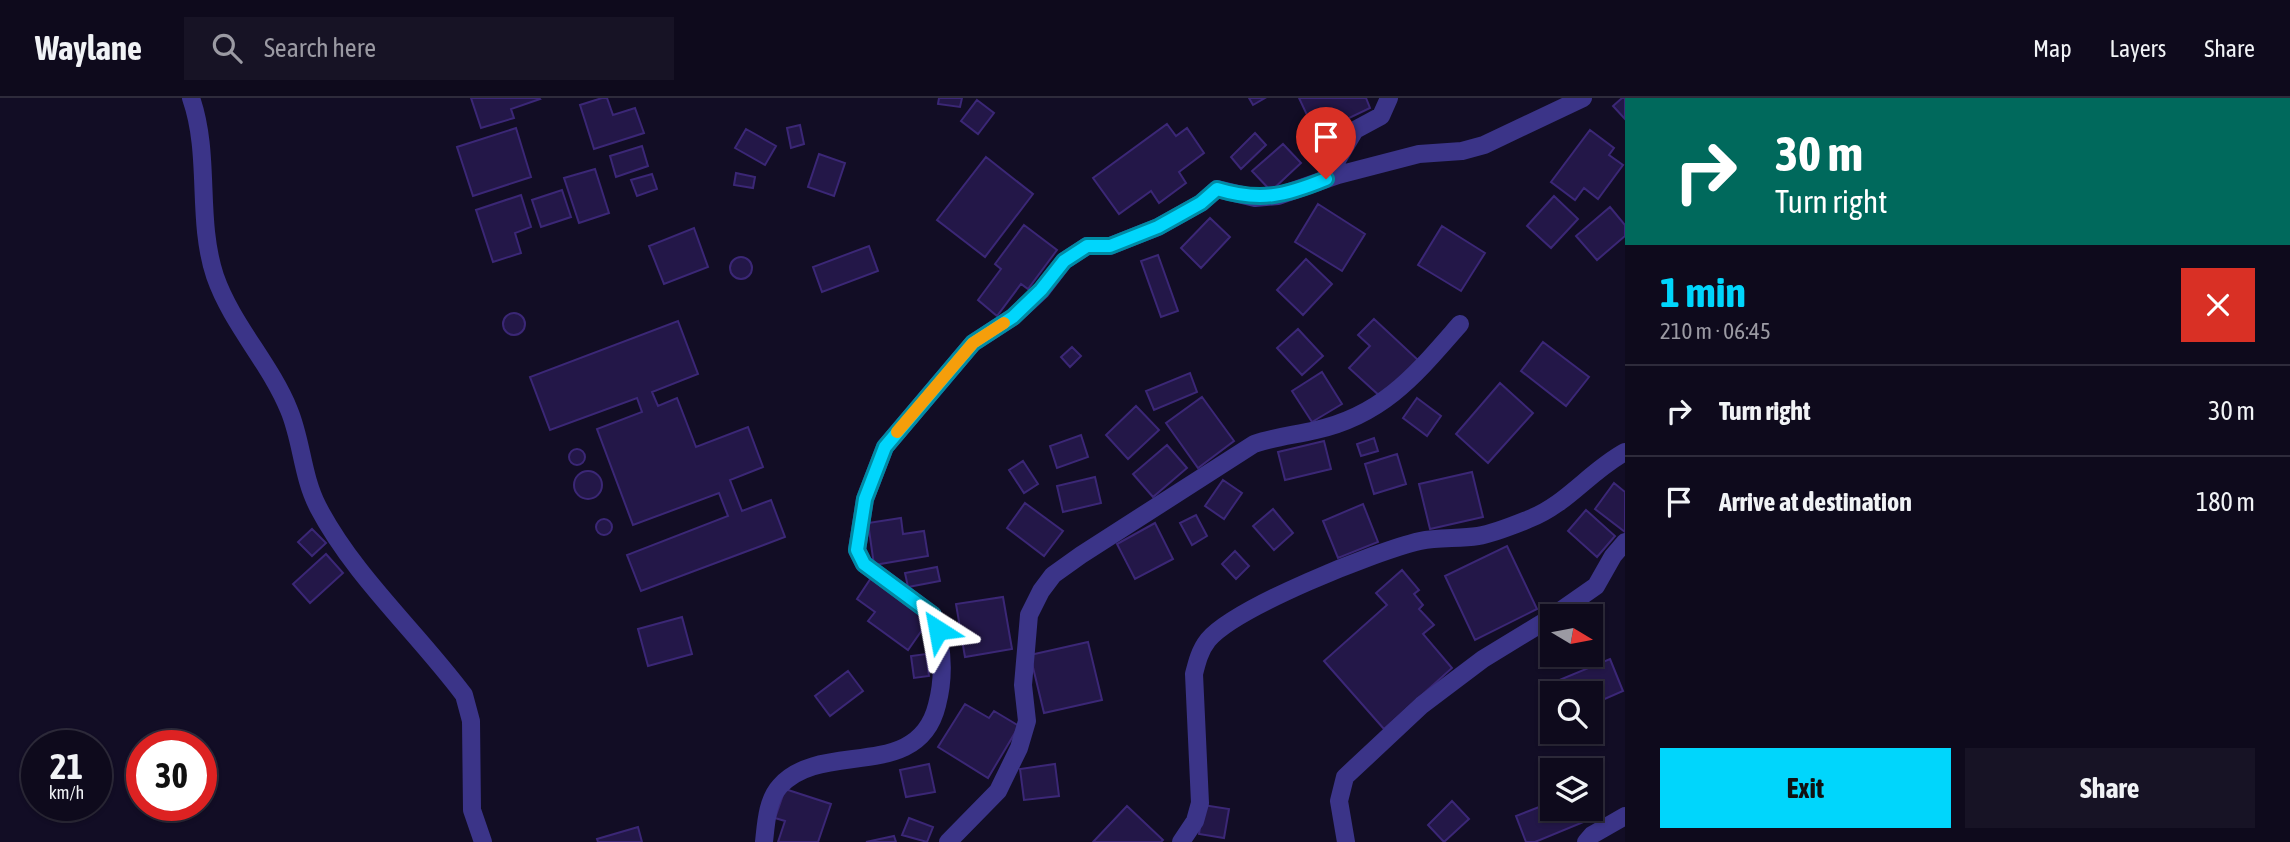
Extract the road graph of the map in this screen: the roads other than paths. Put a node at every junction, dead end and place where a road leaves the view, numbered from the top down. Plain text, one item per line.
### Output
1 (191, 98) edge
2 (1389, 98) edge
3 (1583, 98) edge
4 (1326, 179) junction
5 (1460, 324) dead end
6 (1625, 452) edge
7 (1625, 542) edge
8 (1570, 604) edge
9 (1540, 624) edge
10 (1625, 816) edge
11 (483, 842) edge
12 (764, 842) edge
13 (948, 842) edge
14 (1181, 842) edge
15 (1346, 842) edge
16 (1586, 842) edge

1 - 11 street
2 - 4 street
3 - 4 street
4 - 12 street
5 - 13 street
6 - 14 street
7 - 8 street
9 - 15 street
10 - 16 street

